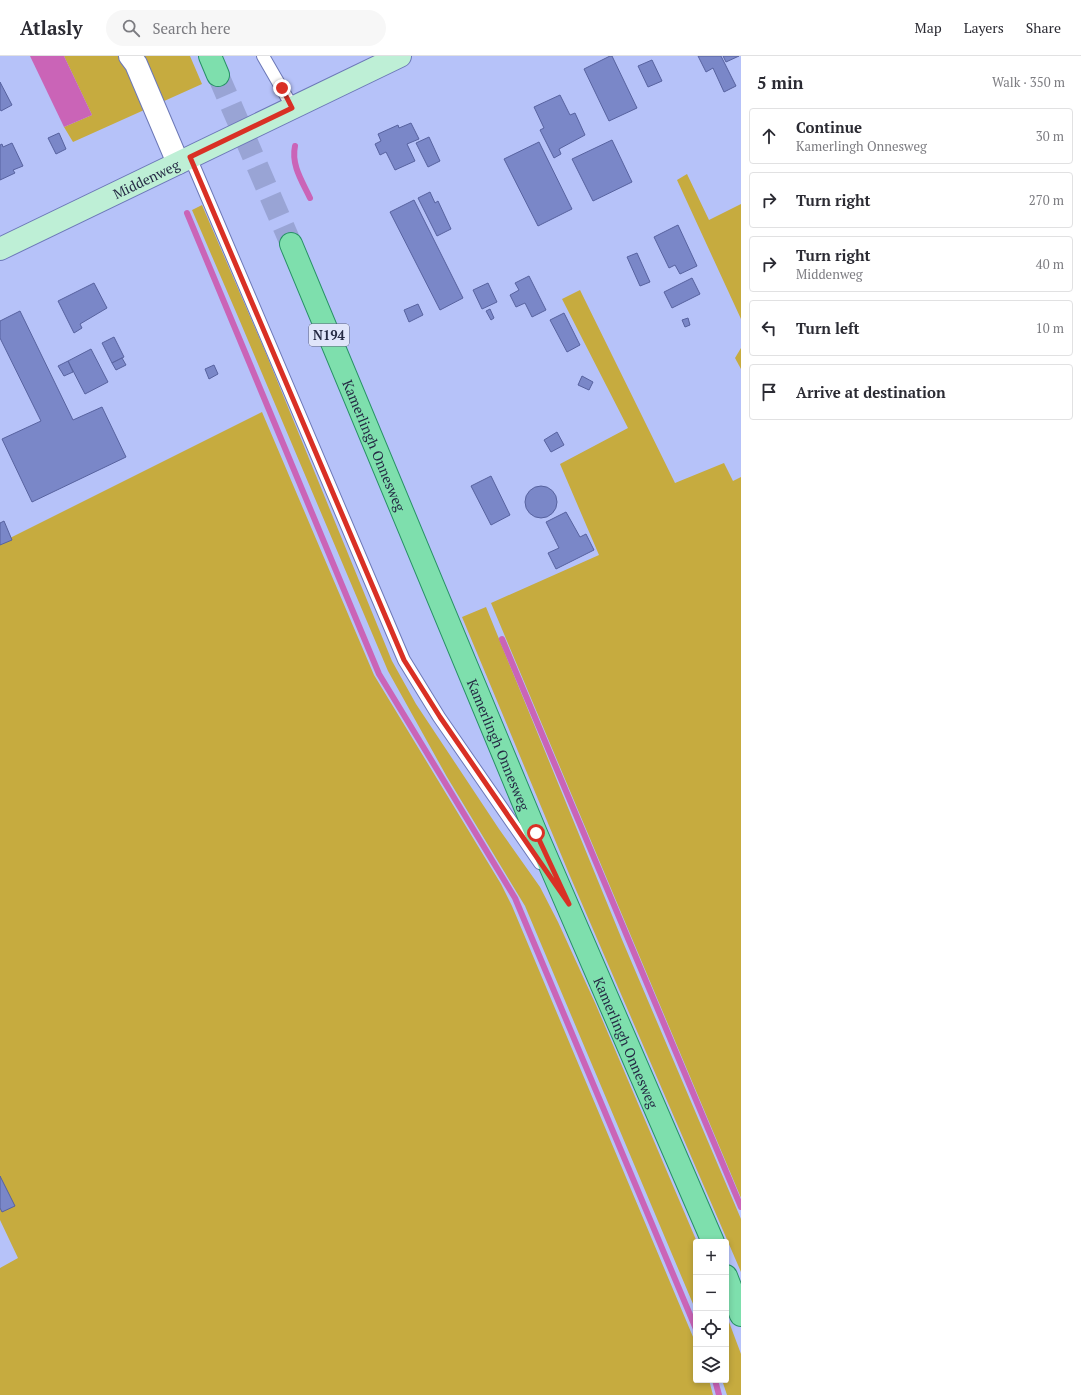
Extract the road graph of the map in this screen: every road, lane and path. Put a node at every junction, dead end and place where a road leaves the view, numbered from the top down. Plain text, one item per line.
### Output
1 (130, 56) edge
2 (263, 56) edge
3 (400, 56) edge
4 (292, 108) junction
5 (184, 160) junction
6 (291, 244) tunnel mouth
7 (0, 248) edge
8 (569, 904) junction
9 (712, 1239) edge
10 (729, 1284) edge
11 (741, 1315) edge

1 - 5 street
2 - 4 lane
3 - 4 street, Middenweg
4 - 5 street, Middenweg
5 - 7 street, Middenweg
5 - 8 lane
6 - 8 main road, Kamerlingh Onnesweg / N194
8 - 9 main road, Kamerlingh Onnesweg / N194
10 - 11 main road

